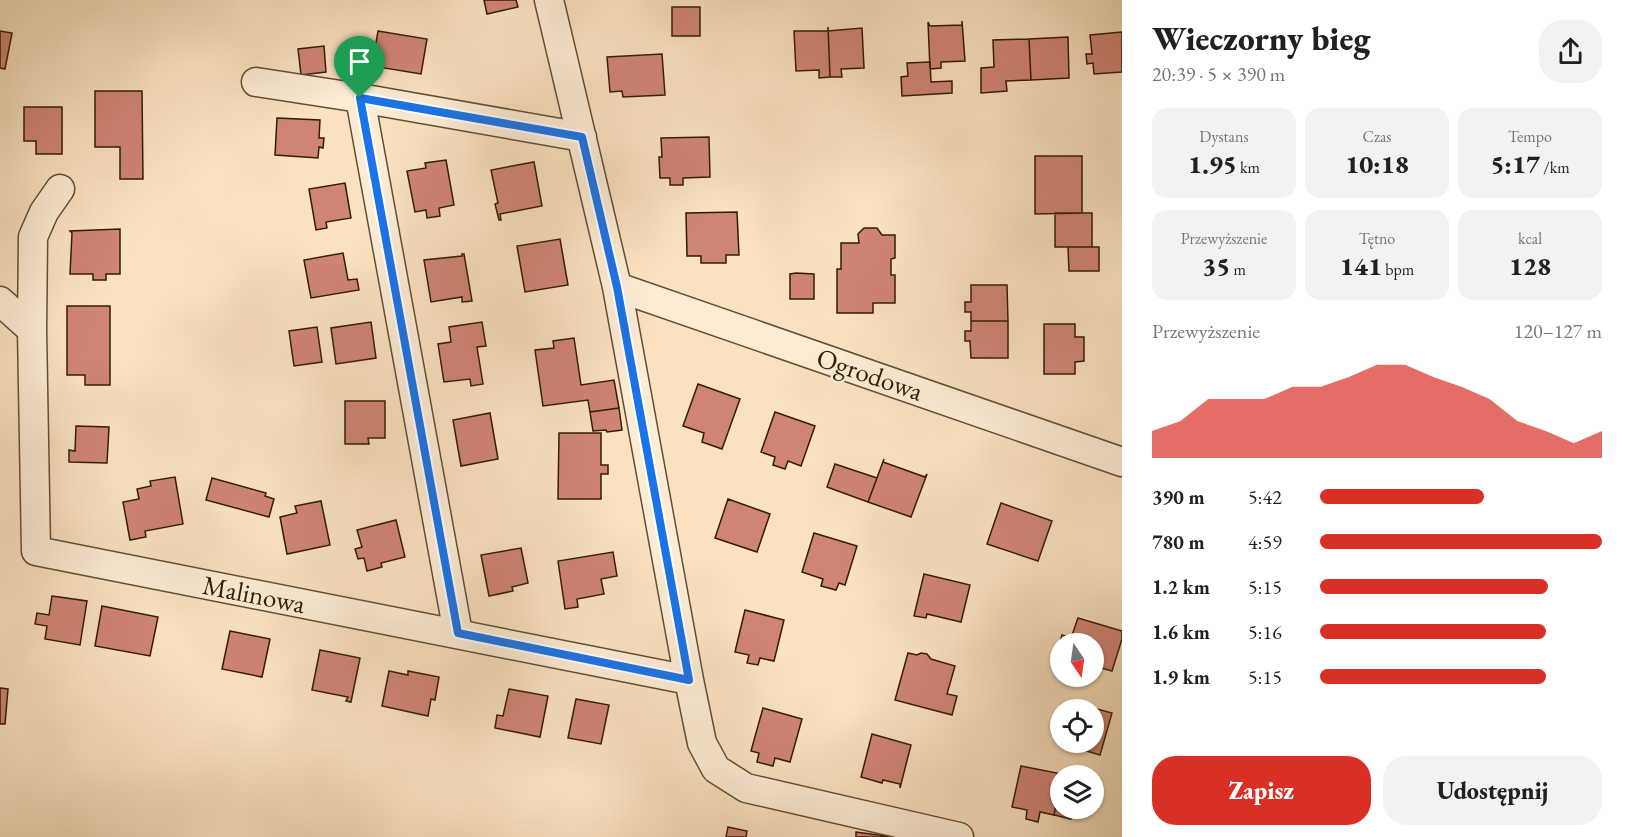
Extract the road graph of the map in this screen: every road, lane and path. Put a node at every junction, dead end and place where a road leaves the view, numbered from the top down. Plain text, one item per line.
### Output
1 (549, 0) edge
2 (256, 82) dead end
3 (360, 98) junction
4 (582, 137) junction
5 (60, 189) dead end
6 (617, 287) junction
7 (0, 301) edge
8 (32, 330) junction
9 (1122, 462) edge
10 (458, 633) junction
11 (689, 680) junction
12 (959, 837) edge

1 - 4 street
2 - 3 street
3 - 4 street
3 - 10 street
4 - 6 street
5 - 8 street, Malinowa
6 - 9 street, Ogrodowa
6 - 11 street
7 - 8 street
8 - 10 street, Malinowa
10 - 11 street, Malinowa
11 - 12 street

